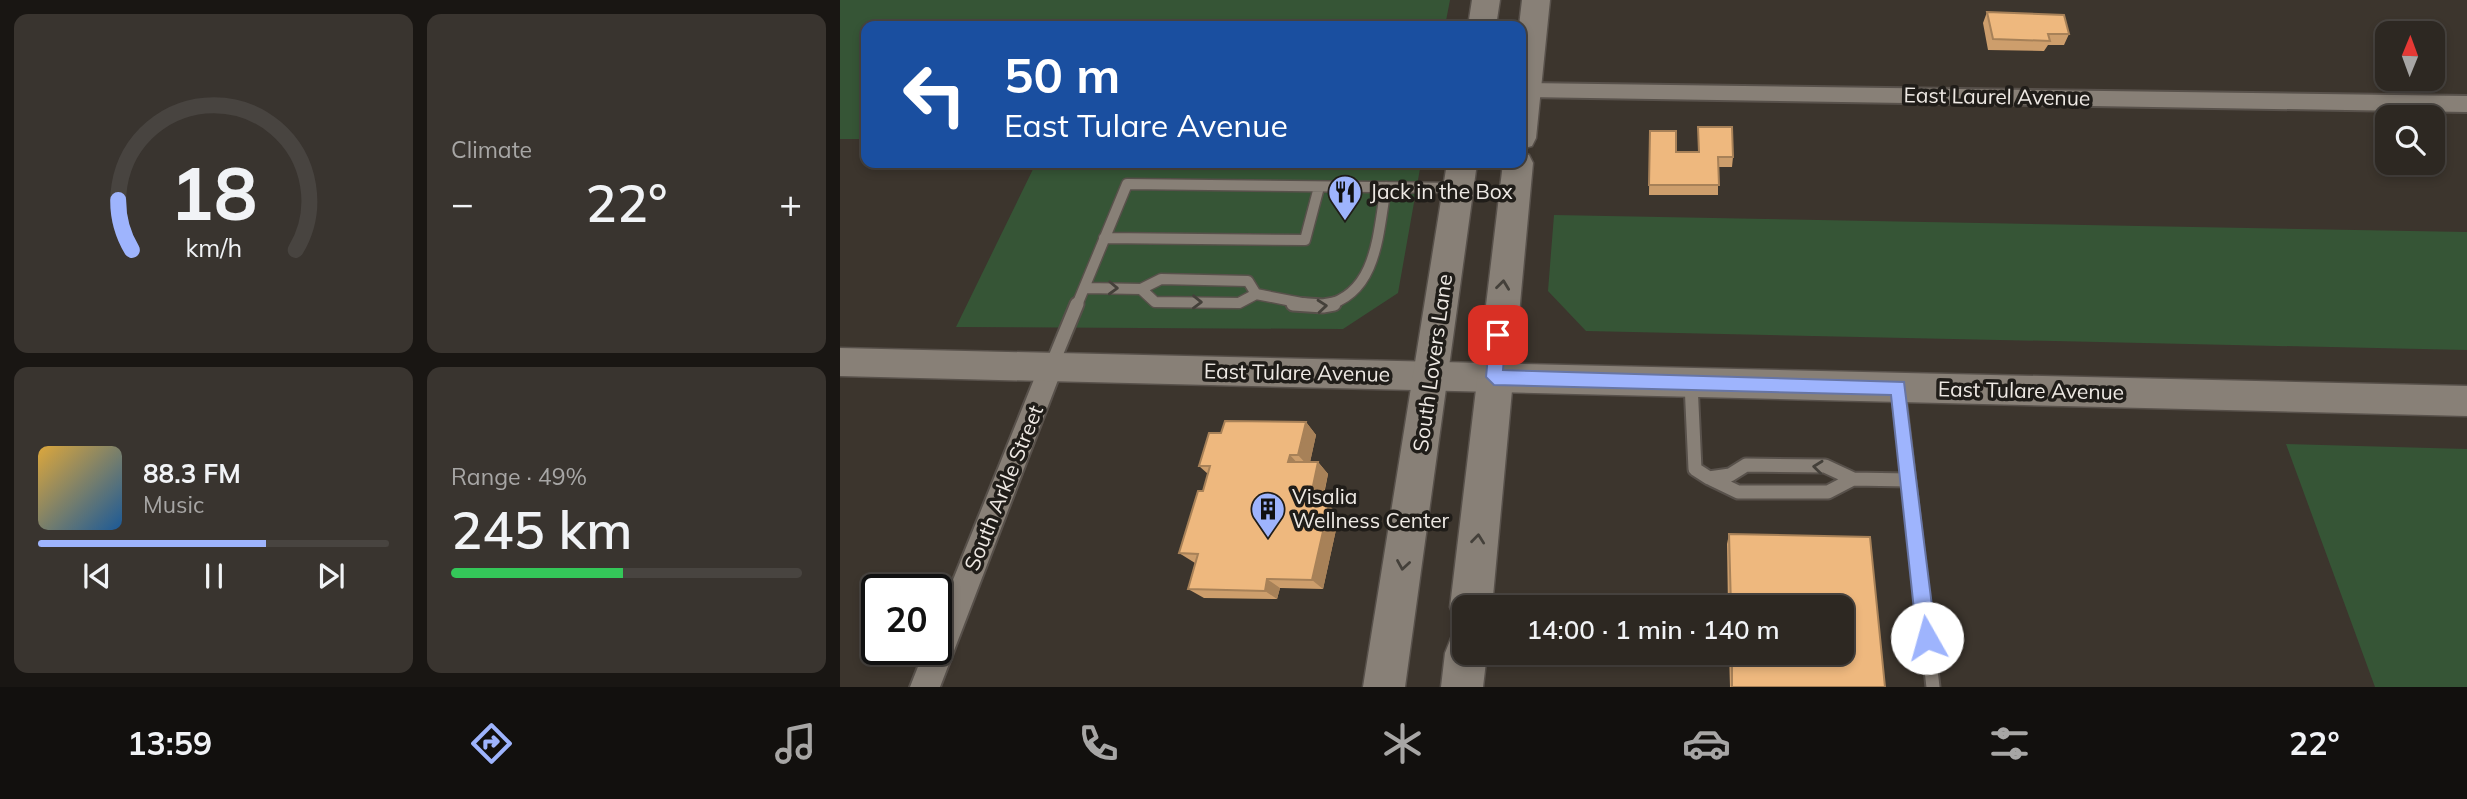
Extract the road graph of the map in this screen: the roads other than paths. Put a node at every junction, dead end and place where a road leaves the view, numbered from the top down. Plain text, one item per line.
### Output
1 (1486, 0) edge
2 (1536, 0) edge
3 (1483, 21) edge
4 (1527, 90) junction
5 (1526, 98) edge
6 (2467, 104) edge
7 (1517, 168) edge
8 (1460, 175) edge
9 (1319, 187) junction
10 (1386, 187) junction
11 (1104, 238) junction
12 (1085, 288) junction
13 (1141, 289) junction
14 (1256, 294) junction
15 (840, 362) edge
16 (1051, 367) junction
17 (1431, 376) junction
18 (1494, 377) junction
19 (1691, 383) junction
20 (1898, 388) junction
21 (2467, 401) edge
22 (1709, 478) junction
23 (1853, 480) junction
24 (1908, 480) junction
25 (1472, 595) edge
26 (1465, 665) edge
27 (925, 687) edge
28 (1384, 687) edge
29 (1462, 687) edge
30 (1933, 687) edge

1 - 3 main road
2 - 4 main road
4 - 5 main road
4 - 6 street, East Laurel Avenue
18 -> 7 main road
8 - 10 lane
8 - 17 main road, South Lovers Lane
9 - 10 lane
9 - 11 lane
9 - 11 lane
14 -> 10 lane
11 - 12 lane
12 -> 13 lane
12 - 16 lane
13 -> 14 lane
13 - 14 lane
15 - 16 street, East Tulare Avenue
16 - 17 street, East Tulare Avenue
16 - 27 street, South Arkle Street
17 - 18 street, East Tulare Avenue
17 -> 28 main road, South Lovers Lane
18 - 19 street, East Tulare Avenue
25 -> 18 main road
19 - 20 street, East Tulare Avenue
19 - 22 lane
20 - 21 street, East Tulare Avenue
20 - 24 lane
22 - 23 lane
23 -> 22 lane
23 - 24 lane
24 - 30 lane
26 - 29 main road

